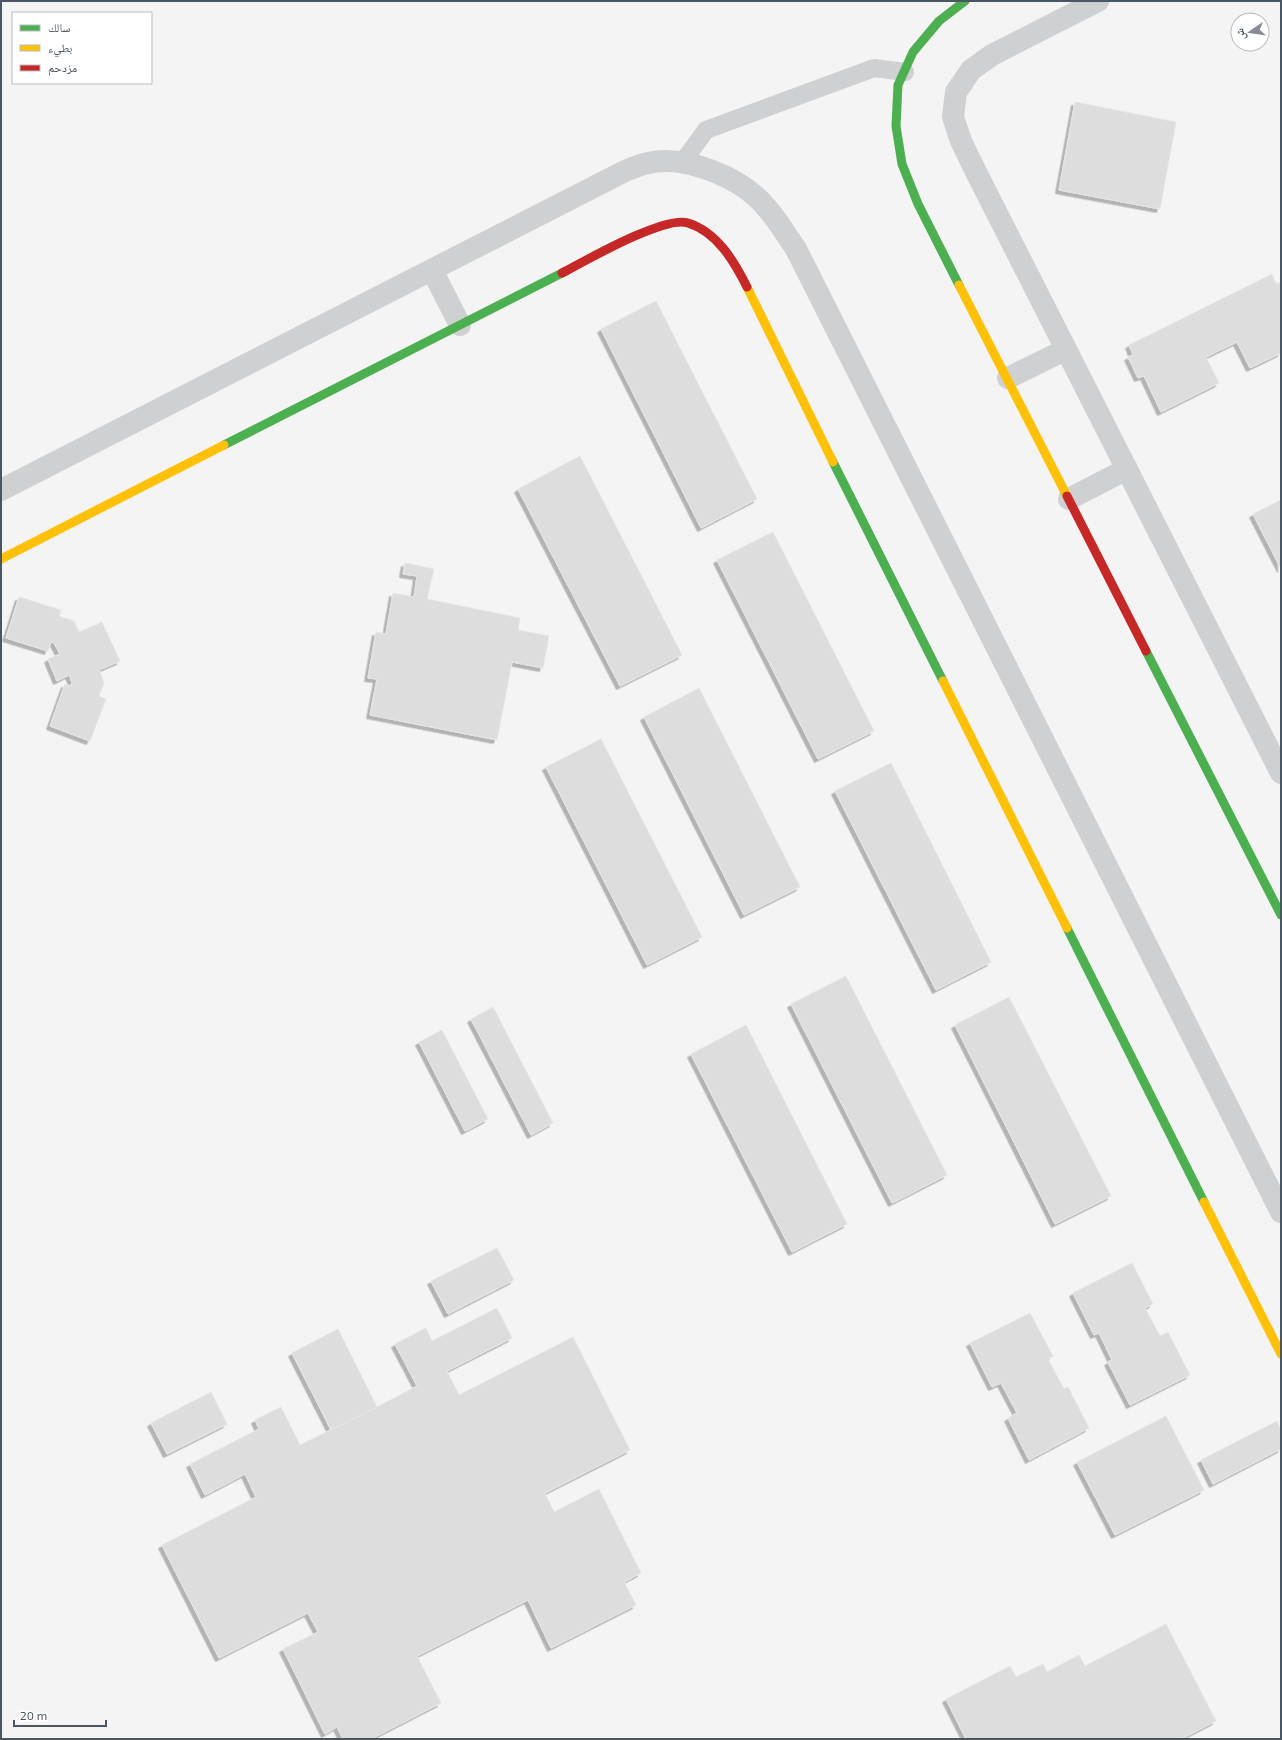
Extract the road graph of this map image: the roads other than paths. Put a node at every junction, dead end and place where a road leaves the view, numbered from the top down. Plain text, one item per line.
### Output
1 (965, 1) edge
2 (1098, 1) edge
3 (905, 72) junction
4 (682, 163) junction
5 (432, 270) junction
6 (460, 326) junction
7 (1066, 350) junction
8 (1008, 378) junction
9 (1127, 469) junction
10 (1, 490) edge
11 (1069, 499) junction
12 (1, 559) edge
13 (1281, 773) edge
14 (1281, 915) edge
15 (1281, 1212) edge
16 (1281, 1354) edge

1 - 3 street
2 - 7 street
3 - 4 lane
3 - 8 street
4 - 5 street
4 - 15 street
5 - 6 street
5 - 10 street
6 - 12 street
6 - 16 street
7 - 8 street
7 - 9 street
8 - 11 street
9 - 11 street
9 - 13 street
11 - 14 street

